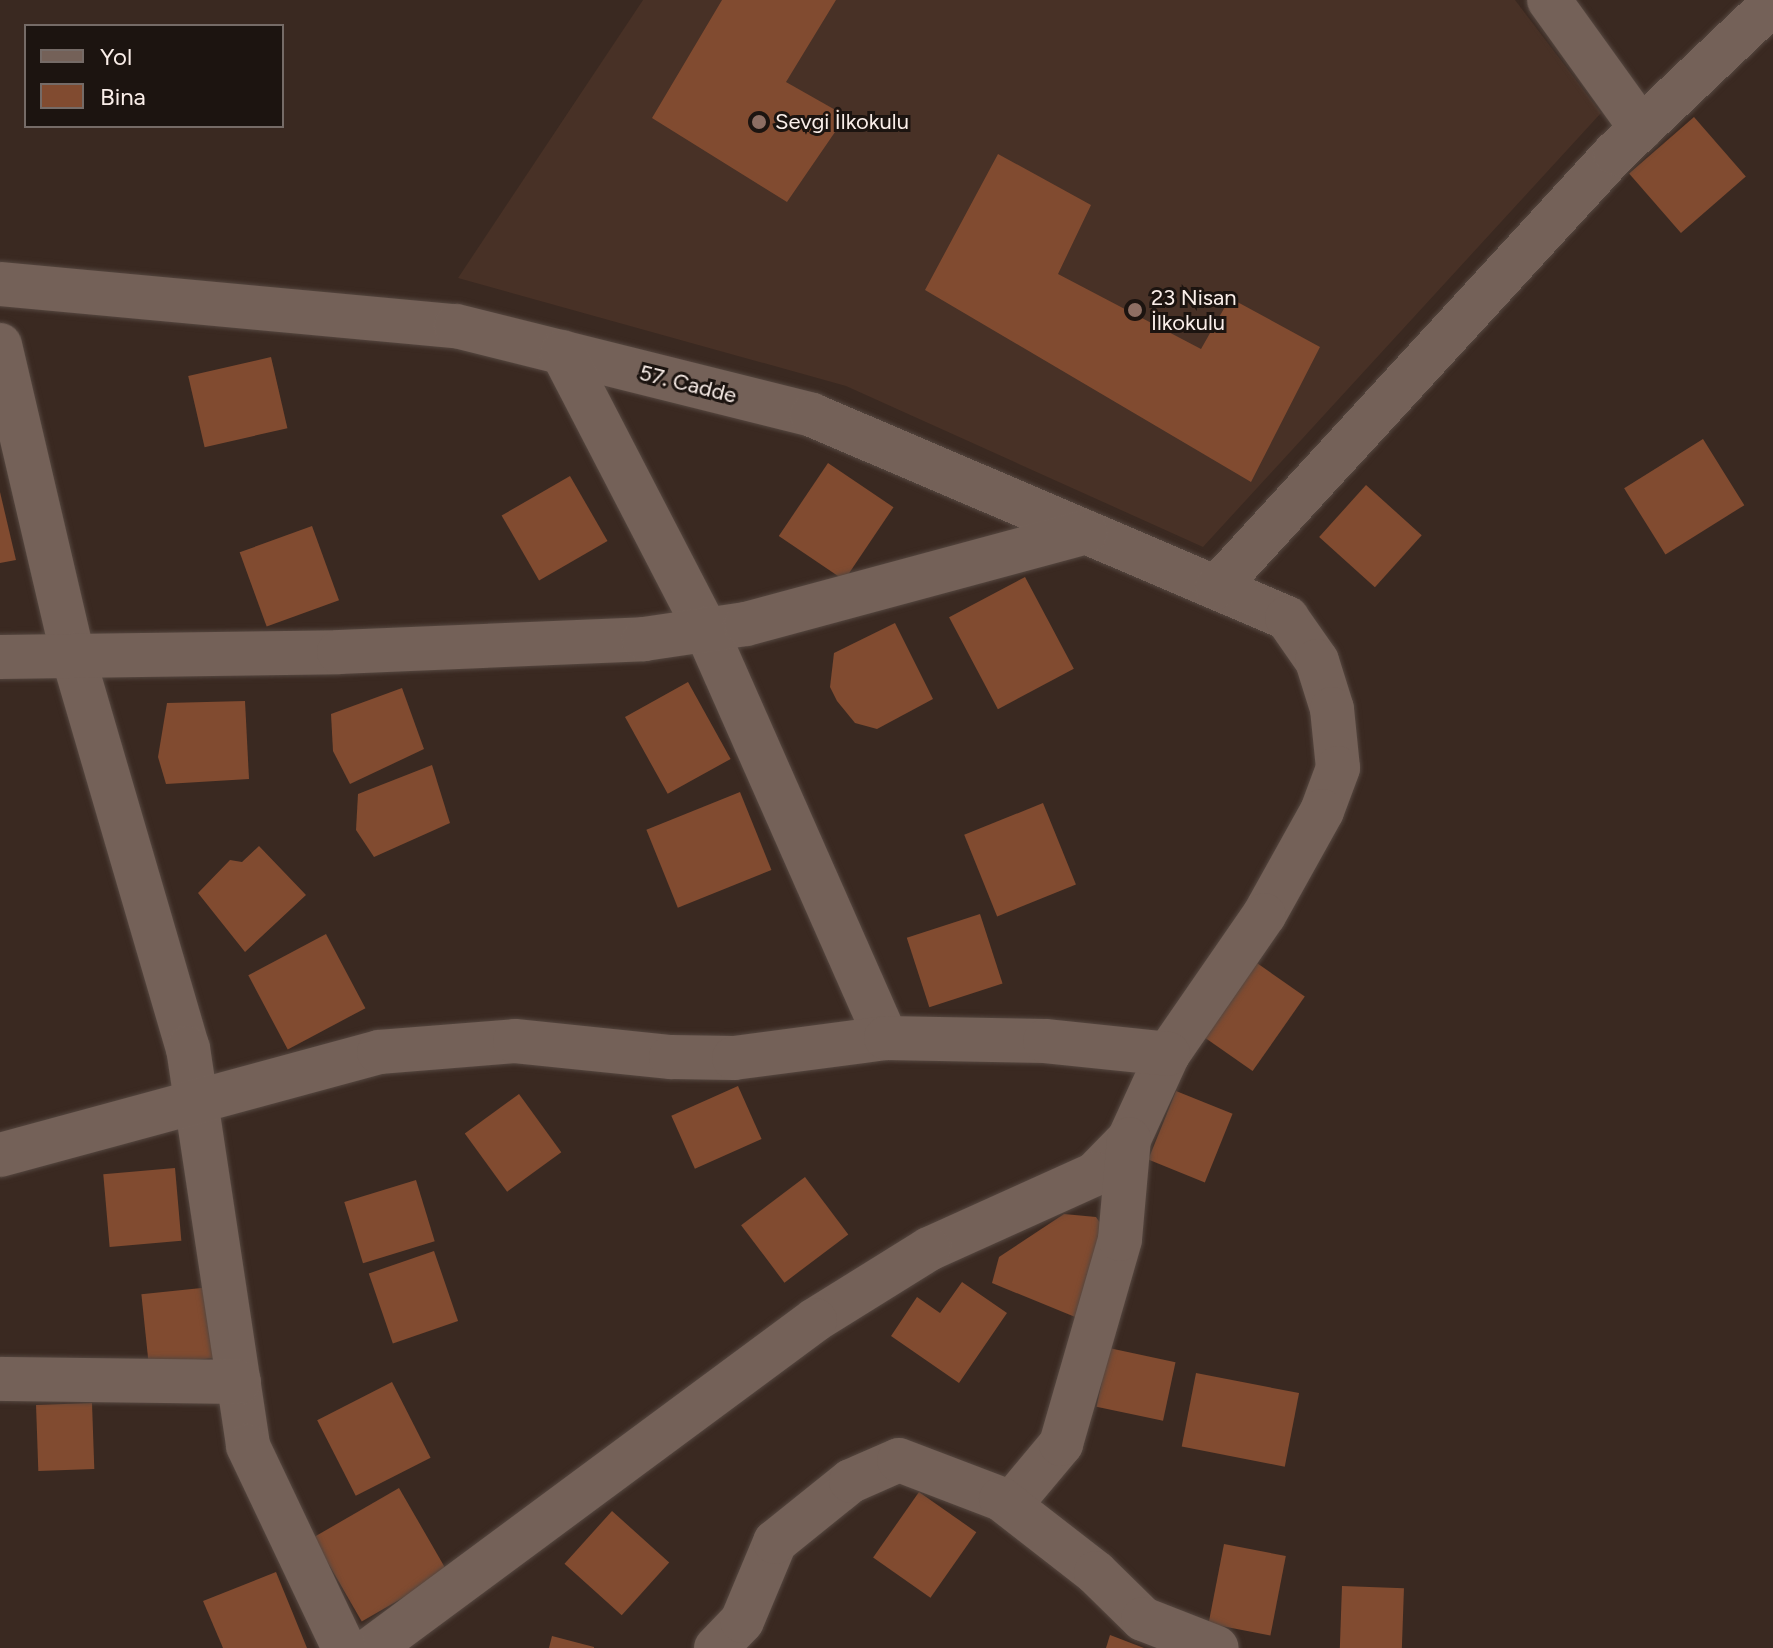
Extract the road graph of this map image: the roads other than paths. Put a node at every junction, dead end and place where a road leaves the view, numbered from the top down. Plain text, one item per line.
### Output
1 (1549, 0) edge
2 (1773, 3) edge
3 (1641, 128) junction
4 (0, 284) edge
5 (0, 345) edge
6 (562, 352) junction
7 (1086, 532) junction
8 (1217, 587) junction
9 (706, 630) junction
10 (73, 656) junction
11 (0, 657) edge
12 (886, 1038) junction
13 (1168, 1054) junction
14 (196, 1102) junction
15 (1129, 1139) junction
16 (0, 1155) edge
17 (0, 1379) edge
18 (239, 1382) junction
19 (1010, 1505) junction
20 (344, 1648) edge
21 (372, 1648) edge
22 (716, 1648) edge
23 (1217, 1648) edge

1 - 3 street
2 - 3 street
3 - 8 street
4 - 6 street, 57. Cadde
5 - 10 street
6 - 7 street, 57. Cadde
6 - 9 street
7 - 8 street, 57. Cadde
7 - 9 street
8 - 13 street, 57. Cadde
9 - 10 street
9 - 12 street
10 - 11 street
10 - 14 street
12 - 13 street
12 - 14 street
13 - 15 street, 57. Cadde
14 - 16 street
14 - 18 street
15 - 19 street
15 - 21 street
17 - 18 street
18 - 20 street
19 - 22 street
19 - 23 street

